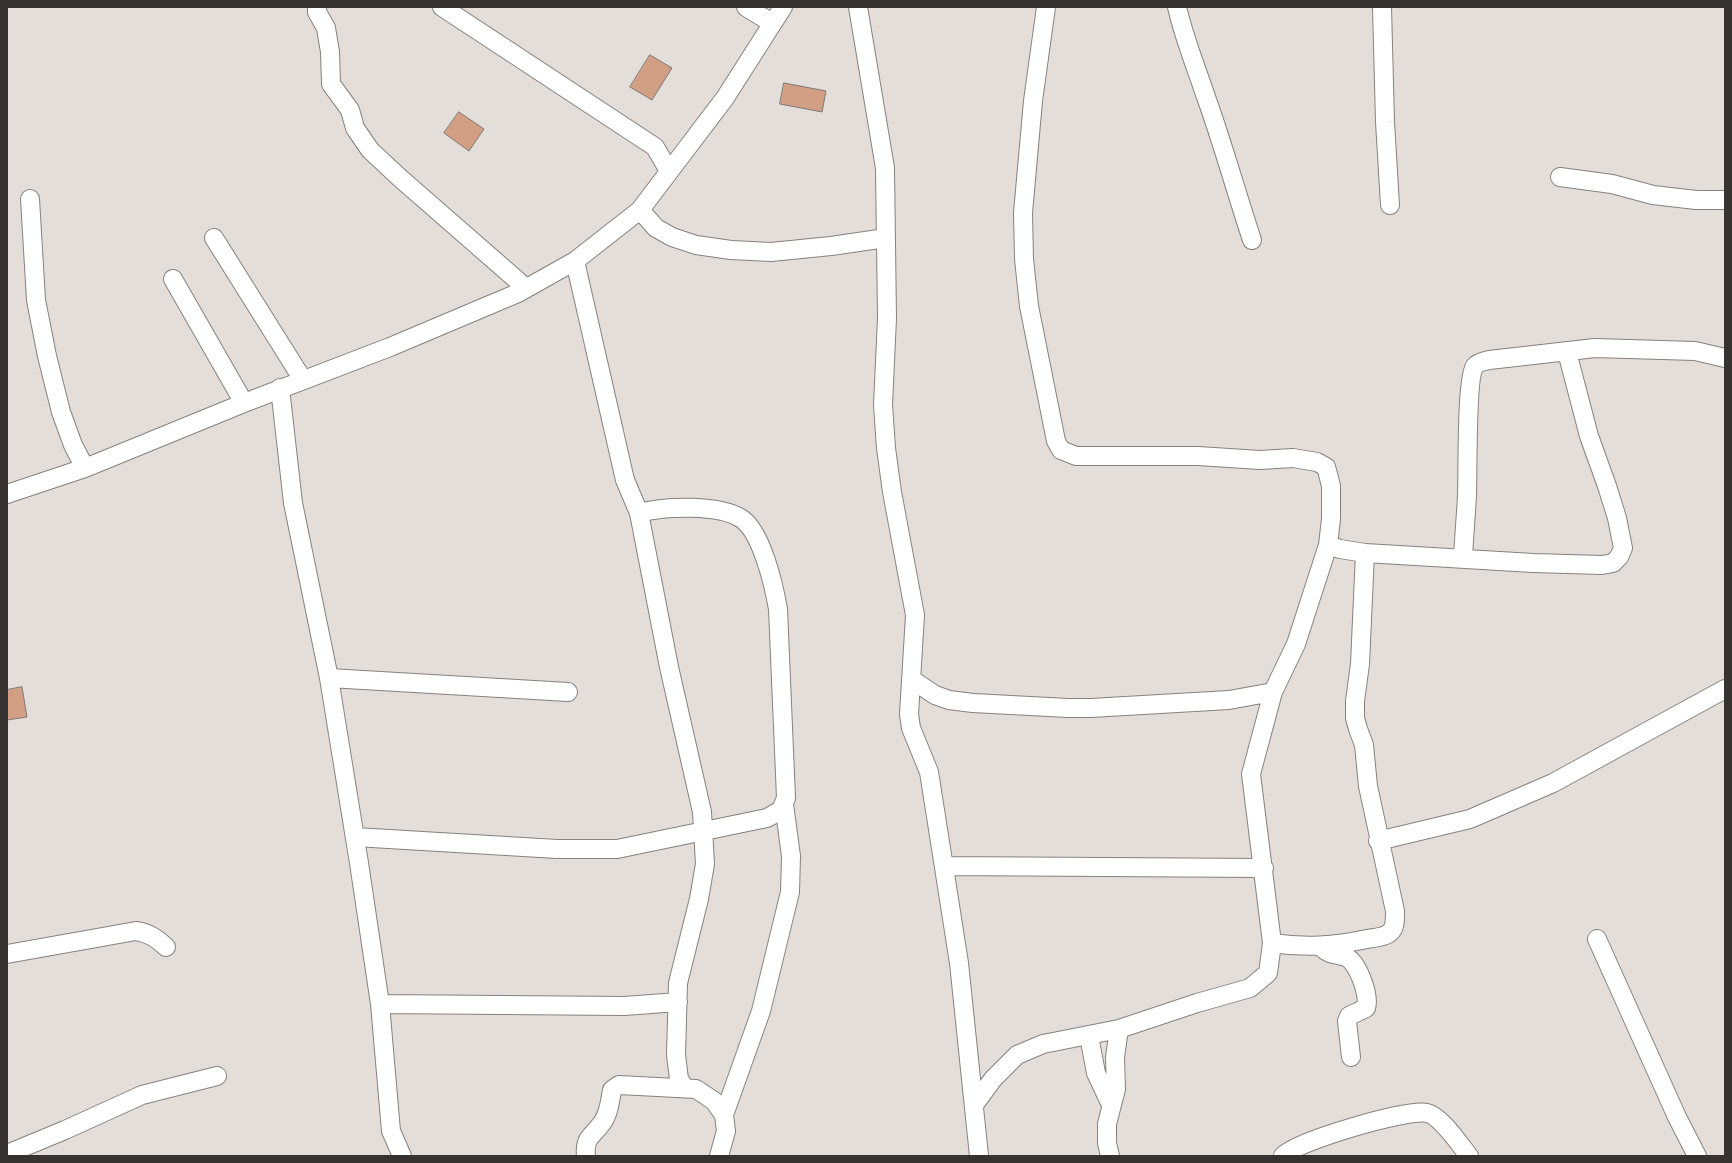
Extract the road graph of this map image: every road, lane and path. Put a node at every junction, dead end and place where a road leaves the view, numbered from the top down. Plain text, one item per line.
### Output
1 (317, 7) edge
2 (442, 7) edge
3 (746, 7) edge
4 (783, 7) edge
5 (858, 7) edge
6 (1046, 7) edge
7 (1178, 7) edge
8 (1382, 7) edge
9 (772, 23) junction
10 (655, 147) junction
11 (687, 148) junction
12 (670, 171) junction
13 (1560, 177) dead end
14 (30, 199) dead end
15 (1725, 200) edge
16 (1390, 205) dead end
17 (640, 210) junction
18 (214, 238) dead end
19 (886, 238) junction
20 (1252, 240) dead end
21 (575, 261) junction
22 (173, 279) dead end
23 (526, 288) junction
24 (1567, 352) junction
25 (1725, 358) edge
26 (303, 380) junction
27 (280, 388) junction
28 (244, 403) junction
29 (85, 468) junction
30 (7, 494) edge
31 (639, 513) junction
32 (1328, 545) junction
33 (1365, 553) junction
34 (1462, 558) junction
35 (329, 678) junction
36 (911, 679) junction
37 (568, 692) dead end
38 (1273, 692) junction
39 (1724, 695) edge
40 (784, 804) junction
41 (703, 831) junction
42 (355, 837) junction
43 (1378, 841) junction
44 (944, 866) junction
45 (1264, 868) junction
46 (1597, 939) dead end
47 (1272, 943) junction
48 (1321, 946) junction
49 (166, 947) dead end
50 (7, 954) edge
51 (678, 1002) junction
52 (380, 1004) junction
53 (1119, 1029) junction
54 (1089, 1036) junction
55 (1351, 1058) dead end
56 (217, 1076) dead end
57 (685, 1088) junction
58 (974, 1105) junction
59 (1111, 1105) junction
60 (724, 1115) junction
61 (7, 1154) edge
62 (402, 1156) edge
63 (586, 1156) edge
64 (719, 1156) edge
65 (979, 1156) edge
66 (1110, 1156) edge
67 (1283, 1156) edge
68 (1469, 1156) edge
69 (1697, 1156) edge

1 - 23 street
2 - 10 street
3 - 9 street
4 - 9 street
5 - 19 street
6 - 32 street
7 - 20 street
8 - 16 street
9 - 11 street
10 - 11 street
10 - 12 street
11 - 12 street
12 - 17 street
13 - 15 street
14 - 29 street
17 - 19 street
17 - 21 street
18 - 26 street
19 - 36 street
21 - 23 street
21 - 31 street
22 - 28 street
23 - 26 street
24 - 25 street
24 - 34 street
24 - 34 street
26 - 27 street
27 - 28 street
27 - 35 street
28 - 29 street
29 - 30 street
31 - 40 street
31 - 41 street
32 - 33 street
32 - 38 street
33 - 34 street
33 - 43 street
35 - 37 street
35 - 42 street
36 - 38 street
36 - 44 street
38 - 45 street
39 - 43 street
40 - 41 street
40 - 60 street
41 - 42 street
41 - 51 street
42 - 52 street
43 - 48 street
44 - 45 street
44 - 58 street
45 - 47 street
46 - 69 street
47 - 48 street
47 - 53 street
48 - 55 street
49 - 50 street
51 - 52 street
51 - 57 street
52 - 62 street
53 - 54 street
53 - 59 street
54 - 58 street
54 - 59 street
56 - 61 street
57 - 60 street
57 - 63 street
58 - 65 street
59 - 66 street
60 - 64 street
67 - 68 street

